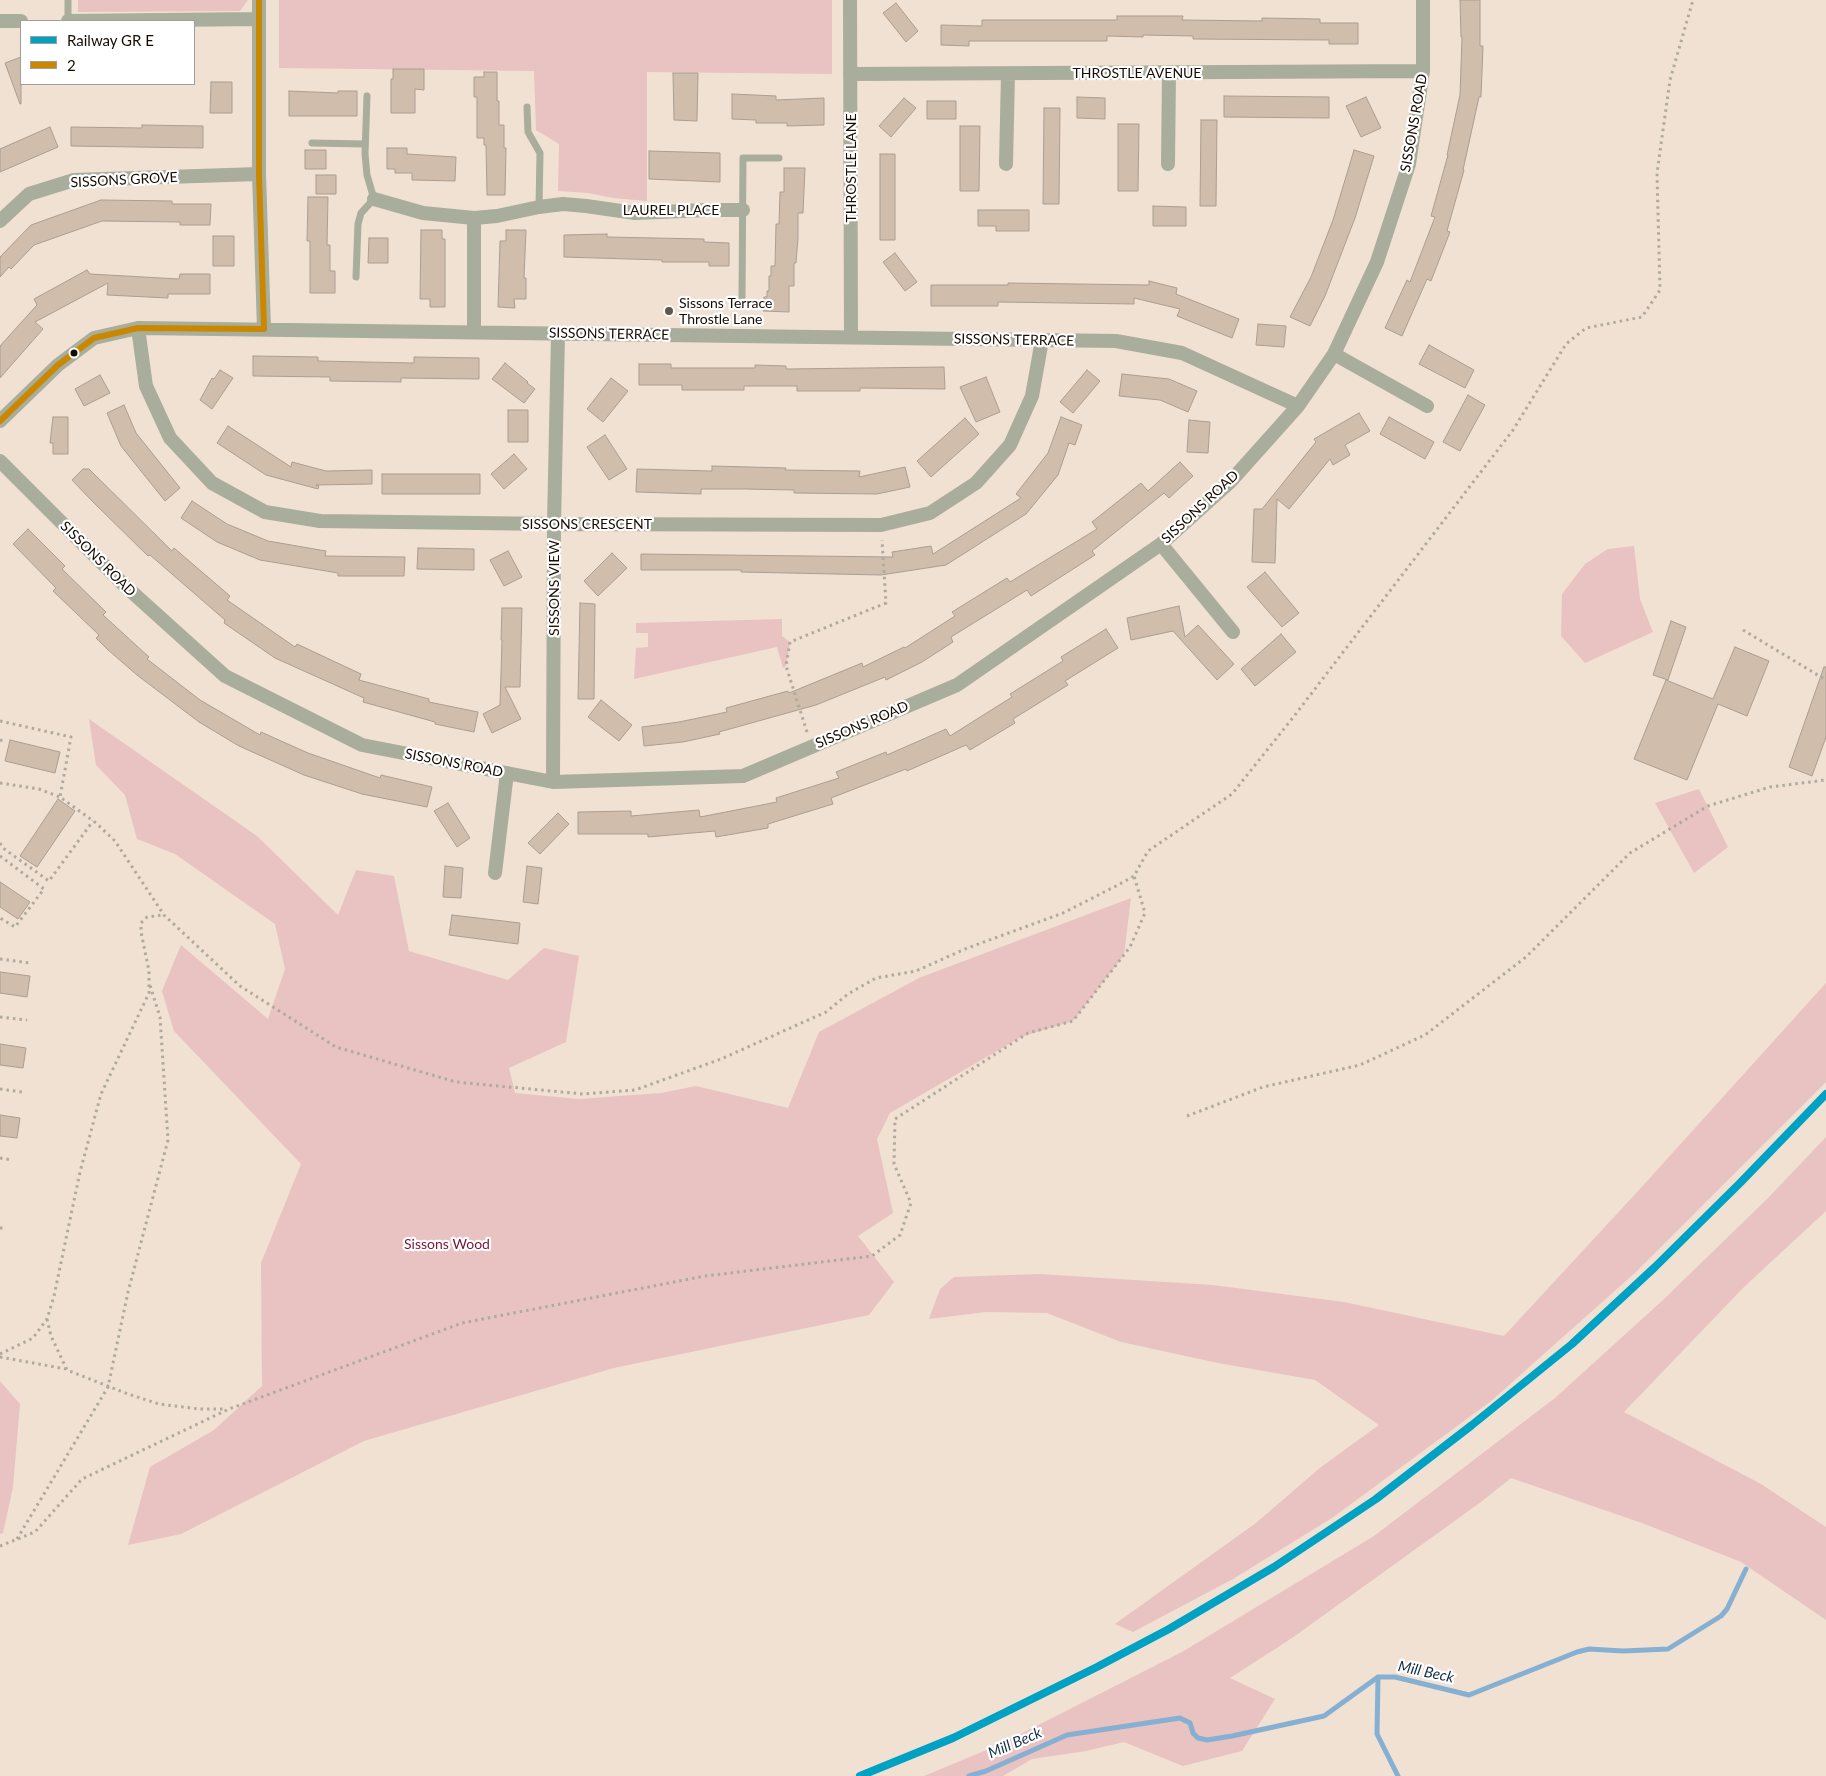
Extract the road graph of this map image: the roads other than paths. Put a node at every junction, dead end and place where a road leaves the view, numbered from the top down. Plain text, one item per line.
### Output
1 (68, 0) edge
2 (259, 0) edge
3 (850, 0) edge
4 (1423, 0) edge
5 (259, 19) junction
6 (68, 20) edge
7 (164, 20) edge
8 (20, 21) edge
9 (0, 22) edge
10 (1169, 72) junction
11 (1423, 72) junction
12 (850, 74) junction
13 (1008, 74) junction
14 (367, 96) dead end
15 (527, 107) dead end
16 (312, 143) dead end
17 (365, 144) junction
18 (779, 158) dead end
19 (1006, 164) dead end
20 (1168, 164) dead end
21 (259, 174) junction
22 (374, 199) junction
23 (539, 207) junction
24 (743, 210) junction
25 (474, 218) junction
26 (0, 221) edge
27 (356, 277) dead end
28 (742, 297) dead end
29 (138, 328) junction
30 (264, 330) junction
31 (474, 332) junction
32 (558, 334) junction
33 (852, 337) junction
34 (1042, 340) junction
35 (1334, 354) junction
36 (1298, 406) junction
37 (1427, 406) dead end
38 (0, 421) edge
39 (0, 461) edge
40 (554, 524) junction
41 (1161, 544) junction
42 (1233, 632) dead end
43 (507, 773) junction
44 (553, 782) junction
45 (495, 873) dead end

1 - 6 lane
2 - 5 street
3 - 12 street, THROSTLE LANE
4 - 11 street, SISSONS ROAD
5 - 7 street
5 - 21 street
8 - 9 street
10 - 11 street, THROSTLE AVENUE
10 - 13 street, THROSTLE AVENUE
10 - 20 street
11 - 35 street, SISSONS ROAD
12 - 13 street, THROSTLE AVENUE
12 - 33 street, THROSTLE LANE
13 - 19 street
14 - 17 lane
15 - 23 lane
16 - 17 lane
17 - 22 lane
18 - 24 lane
21 - 26 street, SISSONS GROVE
21 - 30 street
22 - 25 street, LAUREL PLACE
22 - 27 lane
23 - 24 street, LAUREL PLACE
23 - 25 street, LAUREL PLACE
24 - 28 lane
25 - 31 street
29 - 30 street, SISSONS TERRACE
29 - 38 street, SISSONS TERRACE
29 - 40 street, SISSONS CRESCENT
30 - 31 street, SISSONS TERRACE
31 - 32 street, SISSONS TERRACE
32 - 33 street, SISSONS TERRACE
32 - 40 street, SISSONS VIEW
33 - 34 street, SISSONS TERRACE
34 - 36 street, SISSONS TERRACE
34 - 40 street, SISSONS CRESCENT
35 - 36 street, SISSONS ROAD
35 - 37 street
36 - 41 street, SISSONS ROAD
39 - 43 street, SISSONS ROAD
40 - 44 street, SISSONS VIEW
41 - 42 street
41 - 44 street, SISSONS ROAD
43 - 44 street, SISSONS ROAD
43 - 45 street

